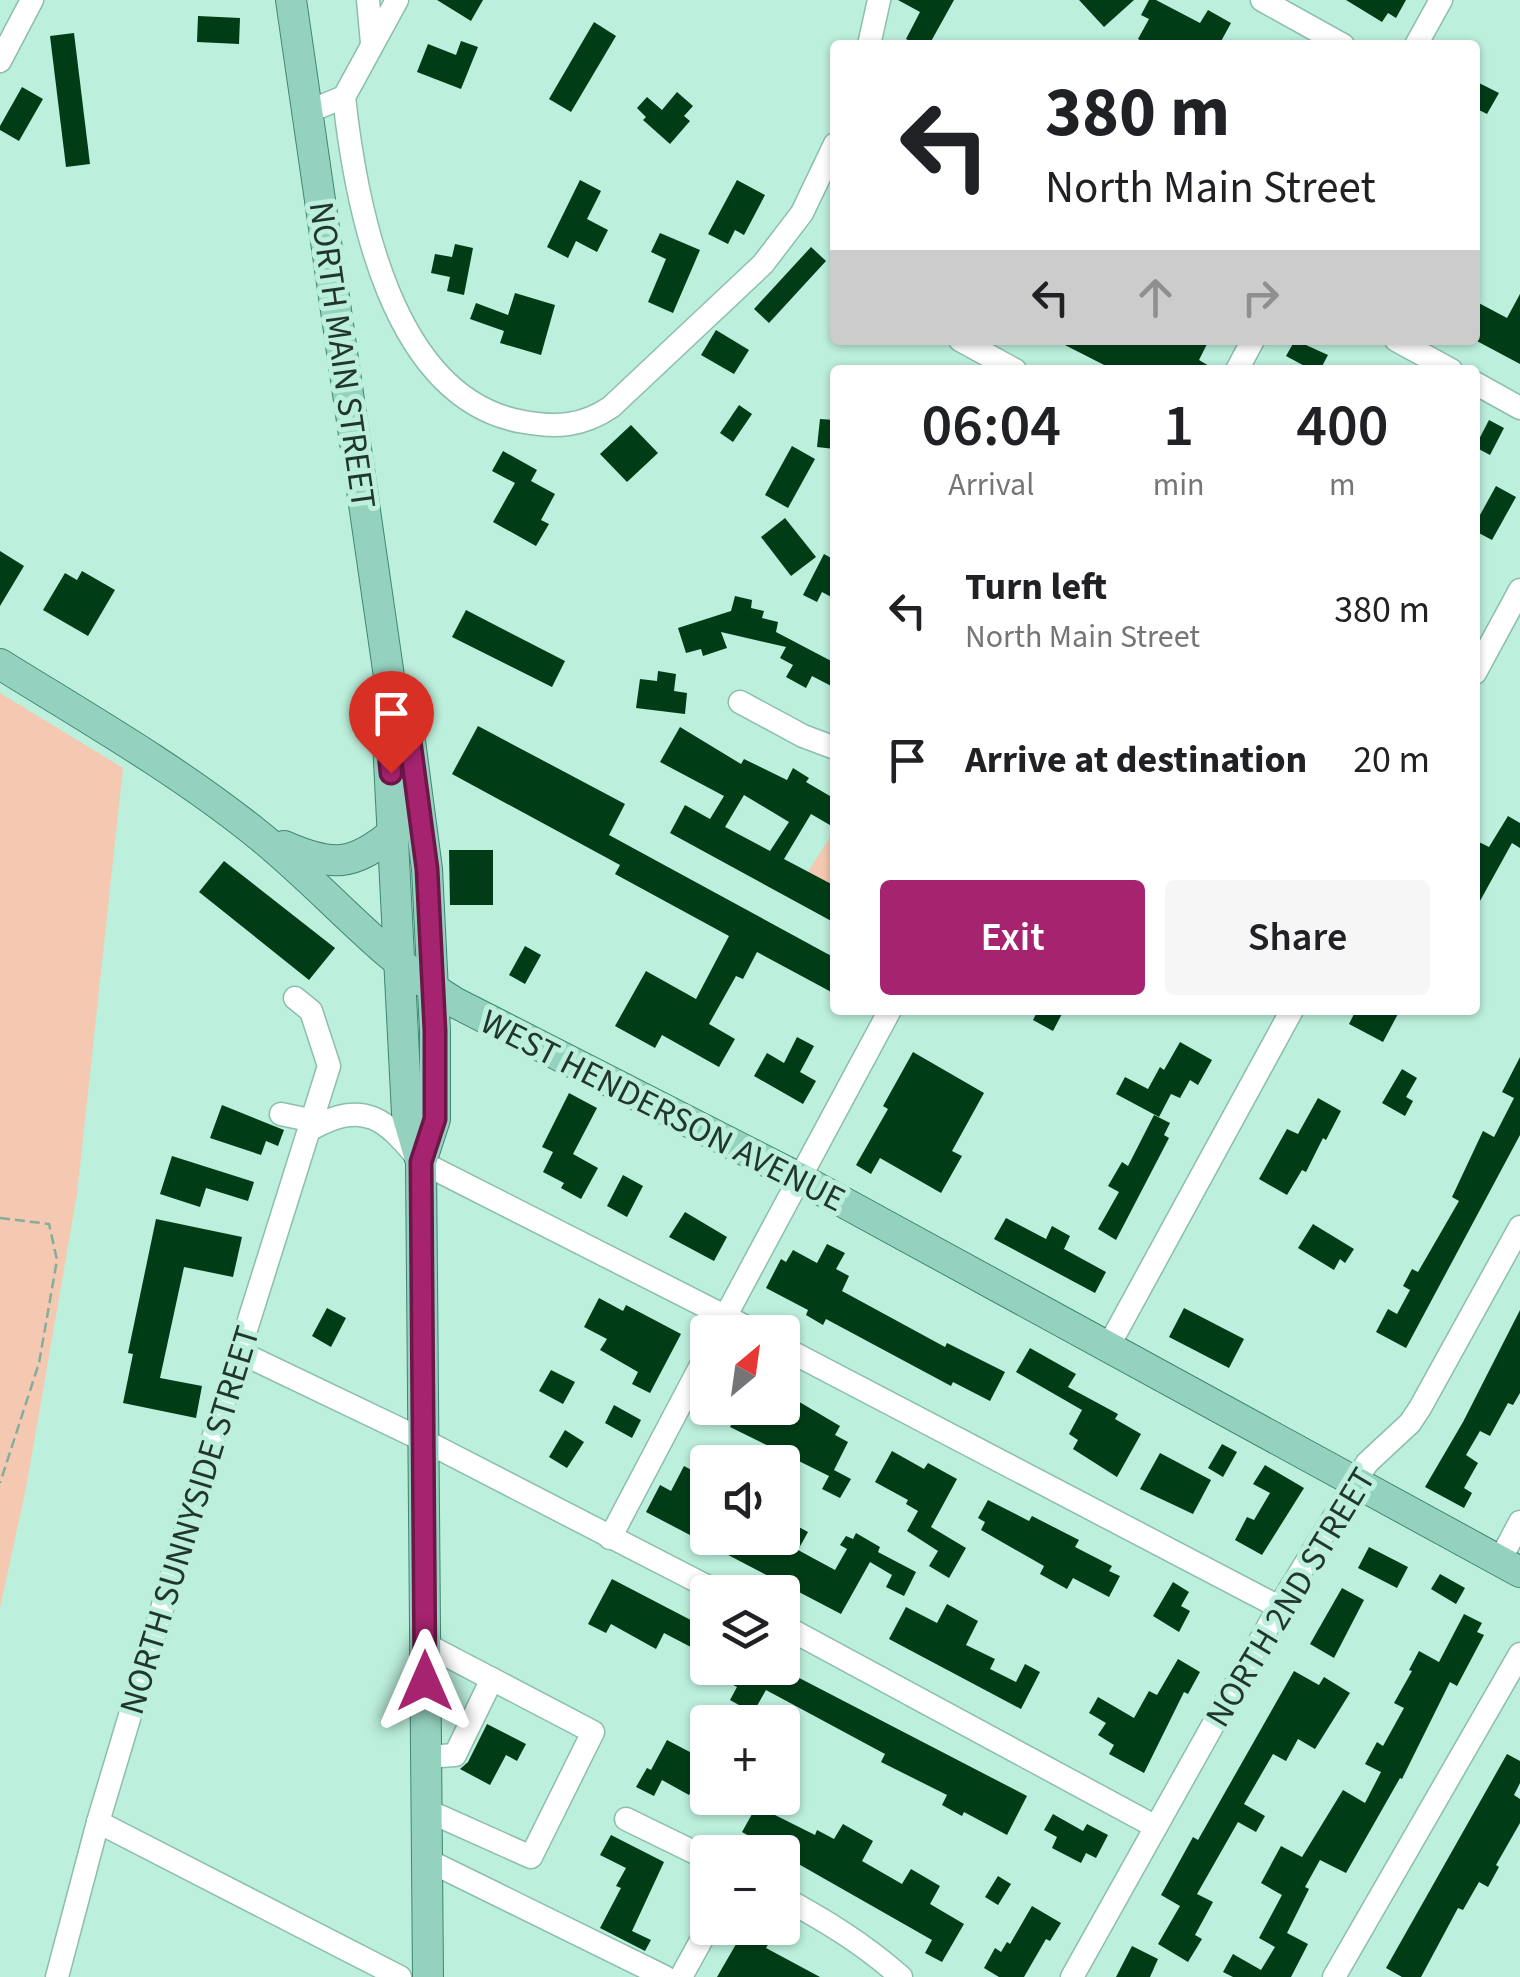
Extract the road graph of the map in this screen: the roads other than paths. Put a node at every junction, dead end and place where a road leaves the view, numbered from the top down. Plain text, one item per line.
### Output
1 (32, 0) edge
2 (290, 0) edge
3 (368, 0) edge
4 (397, 0) edge
5 (860, 0) edge
6 (879, 0) edge
7 (1262, 0) edge
8 (1441, 0) edge
9 (867, 40) edge
10 (869, 40) edge
11 (1334, 40) edge
12 (1419, 40) edge
13 (372, 43) junction
14 (0, 61) edge
15 (344, 96) junction
16 (308, 112) junction
17 (830, 155) edge
18 (969, 345) edge
19 (1405, 345) edge
20 (1006, 365) edge
21 (1442, 365) edge
22 (1480, 386) edge
23 (1520, 408) edge
24 (1520, 590) edge
25 (0, 664) edge
26 (1480, 664) edge
27 (740, 702) dead end
28 (394, 711) junction
29 (830, 746) edge
30 (394, 832) junction
31 (258, 834) junction
32 (402, 968) junction
33 (432, 989) junction
34 (295, 998) dead end
35 (887, 1015) edge
36 (1289, 1015) edge
37 (281, 1114) dead end
38 (312, 1125) junction
39 (421, 1162) junction
40 (799, 1178) junction
41 (1520, 1227) edge
42 (704, 1315) edge
43 (727, 1315) edge
44 (1108, 1348) junction
45 (238, 1352) junction
46 (800, 1355) edge
47 (690, 1386) edge
48 (423, 1440) junction
49 (1356, 1483) junction
50 (1520, 1522) edge
51 (610, 1538) junction
52 (1510, 1567) edge
53 (690, 1578) edge
54 (1279, 1607) junction
55 (800, 1634) edge
56 (425, 1644) junction
57 (1520, 1654) edge
58 (492, 1679) junction
59 (426, 1757) junction
60 (426, 1810) junction
61 (626, 1819) dead end
62 (98, 1822) junction
63 (1156, 1827) junction
64 (690, 1849) edge
65 (427, 1860) junction
66 (800, 1907) edge
67 (698, 1945) edge
68 (57, 1977) edge
69 (400, 1977) edge
70 (428, 1977) edge
71 (664, 1977) edge
72 (680, 1977) edge
73 (901, 1977) edge
74 (1072, 1977) edge
75 (1334, 1977) edge

1 - 14 street
2 - 16 main road, NORTH MAIN STREET
3 - 13 street
4 - 13 street
5 - 9 street
6 - 10 street
7 - 11 street
8 - 12 street
13 - 15 street
15 - 16 street
15 - 17 street
16 - 28 main road, NORTH MAIN STREET
18 - 20 street
19 - 21 street
22 - 23 street
24 - 26 street
25 - 31 main road, WEST HENDERSON AVENUE
27 - 29 street
28 - 30 main road, NORTH MAIN STREET
28 - 33 main road, NORTH MAIN STREET
30 - 31 main road
30 - 32 main road, NORTH MAIN STREET
31 - 32 main road, WEST HENDERSON AVENUE
32 - 33 main road, WEST HENDERSON AVENUE
32 - 39 main road, NORTH MAIN STREET
33 - 39 main road, NORTH MAIN STREET
33 - 40 main road, WEST HENDERSON AVENUE
34 - 38 street, NORTH SUNNYSIDE STREET
35 - 40 street
36 - 44 street
37 - 38 street
38 - 39 street
38 - 45 street, NORTH SUNNYSIDE STREET
39 - 42 street
39 - 48 main road, NORTH MAIN STREET
40 - 43 street
40 - 44 main road, WEST HENDERSON AVENUE
41 - 49 street, NORTH 2ND STREET
44 - 49 main road, WEST HENDERSON AVENUE
45 - 48 street
45 - 62 street, NORTH SUNNYSIDE STREET
46 - 54 street
47 - 51 street
48 - 51 street
48 - 56 main road, NORTH MAIN STREET
49 - 52 main road, WEST HENDERSON AVENUE
49 - 54 street, NORTH 2ND STREET
50 - 52 street
51 - 53 street
54 - 63 street, NORTH 2ND STREET
55 - 63 street
56 - 58 street
56 - 59 main road, NORTH MAIN STREET
57 - 75 street
58 - 59 street
58 - 60 street
59 - 60 main road, NORTH MAIN STREET
60 - 65 main road, NORTH MAIN STREET
61 - 64 street
62 - 68 street, NORTH SUNNYSIDE STREET
62 - 69 street
63 - 74 street, NORTH 2ND STREET
65 - 70 main road, NORTH MAIN STREET
65 - 71 street
66 - 73 street
67 - 72 street

